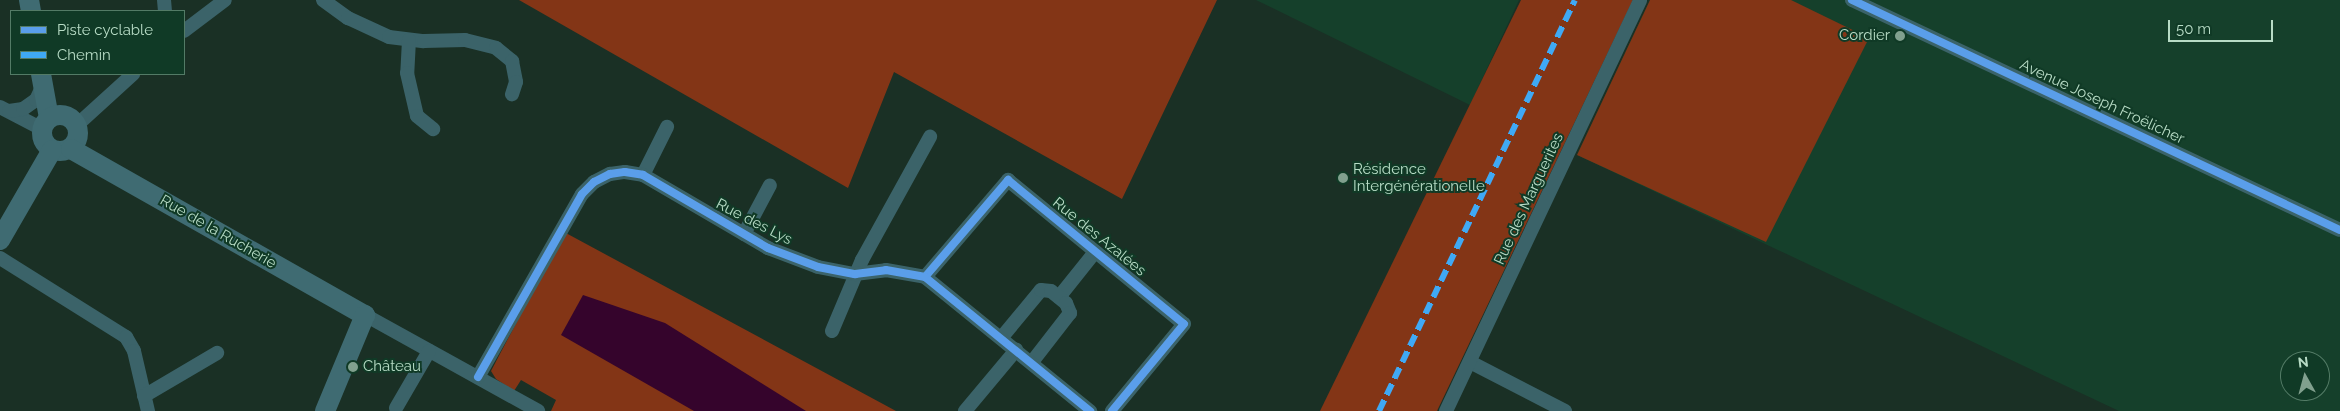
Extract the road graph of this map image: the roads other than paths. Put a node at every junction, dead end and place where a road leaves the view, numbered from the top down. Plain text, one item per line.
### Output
1 (225, 0) edge
2 (323, 0) edge
3 (1640, 0) edge
4 (1852, 0) edge
5 (185, 30) edge
6 (409, 40) junction
7 (132, 75) edge
8 (42, 80) edge
9 (512, 94) dead end
10 (4, 109) edge
11 (46, 123) junction
12 (77, 125) junction
13 (433, 128) dead end
14 (667, 128) dead end
15 (930, 138) dead end
16 (62, 149) junction
17 (643, 175) junction
18 (770, 185) dead end
19 (2340, 230) edge
20 (744, 234) junction
21 (0, 240) edge
22 (1095, 252) junction
23 (0, 258) edge
24 (855, 274) junction
25 (925, 277) junction
26 (1058, 297) junction
27 (365, 315) junction
28 (832, 331) dead end
29 (1002, 337) junction
30 (1016, 350) junction
31 (429, 351) junction
32 (217, 353) dead end
33 (1032, 362) junction
34 (1470, 362) junction
35 (478, 377) junction
36 (144, 396) junction
37 (517, 406) edge
38 (396, 408) dead end
39 (148, 411) edge
40 (325, 411) edge
41 (538, 411) edge
42 (965, 411) edge
43 (1090, 411) edge
44 (1112, 411) edge
45 (1446, 411) edge
46 (1565, 411) edge

1 - 5 street
2 - 6 street
3 - 34 street, Rue des Marguerites
4 - 19 street, Avenue Joseph Froëlicher
6 - 9 street
6 - 13 street
7 - 12 street
8 - 10 street
8 - 11 main road
10 - 11 street
11 - 12 main road
11 - 16 main road
12 - 16 main road
14 - 17 street
15 - 24 street
16 - 21 main road
16 - 27 main road, Rue de la Rucherie
17 - 20 street, Rue des Lys
17 - 35 street, Rue des Lys
18 - 20 street
20 - 24 street, Rue des Lys
22 - 25 street, Rue des Azalées
22 - 26 street
22 - 44 street, Rue des Azalées
23 - 36 street
24 - 25 street, Rue des Lys
24 - 28 street
25 - 29 street, Rue des Lys
26 - 29 street
26 - 33 street
27 - 31 street
27 - 40 main road
29 - 30 street, Rue des Lys
30 - 33 street, Rue des Lys
30 - 42 street
31 - 35 street
31 - 38 street
32 - 36 street
33 - 43 street, Rue des Lys
34 - 45 street, Rue des Marguerites
34 - 46 street
35 - 37 street
36 - 39 street
37 - 41 street

